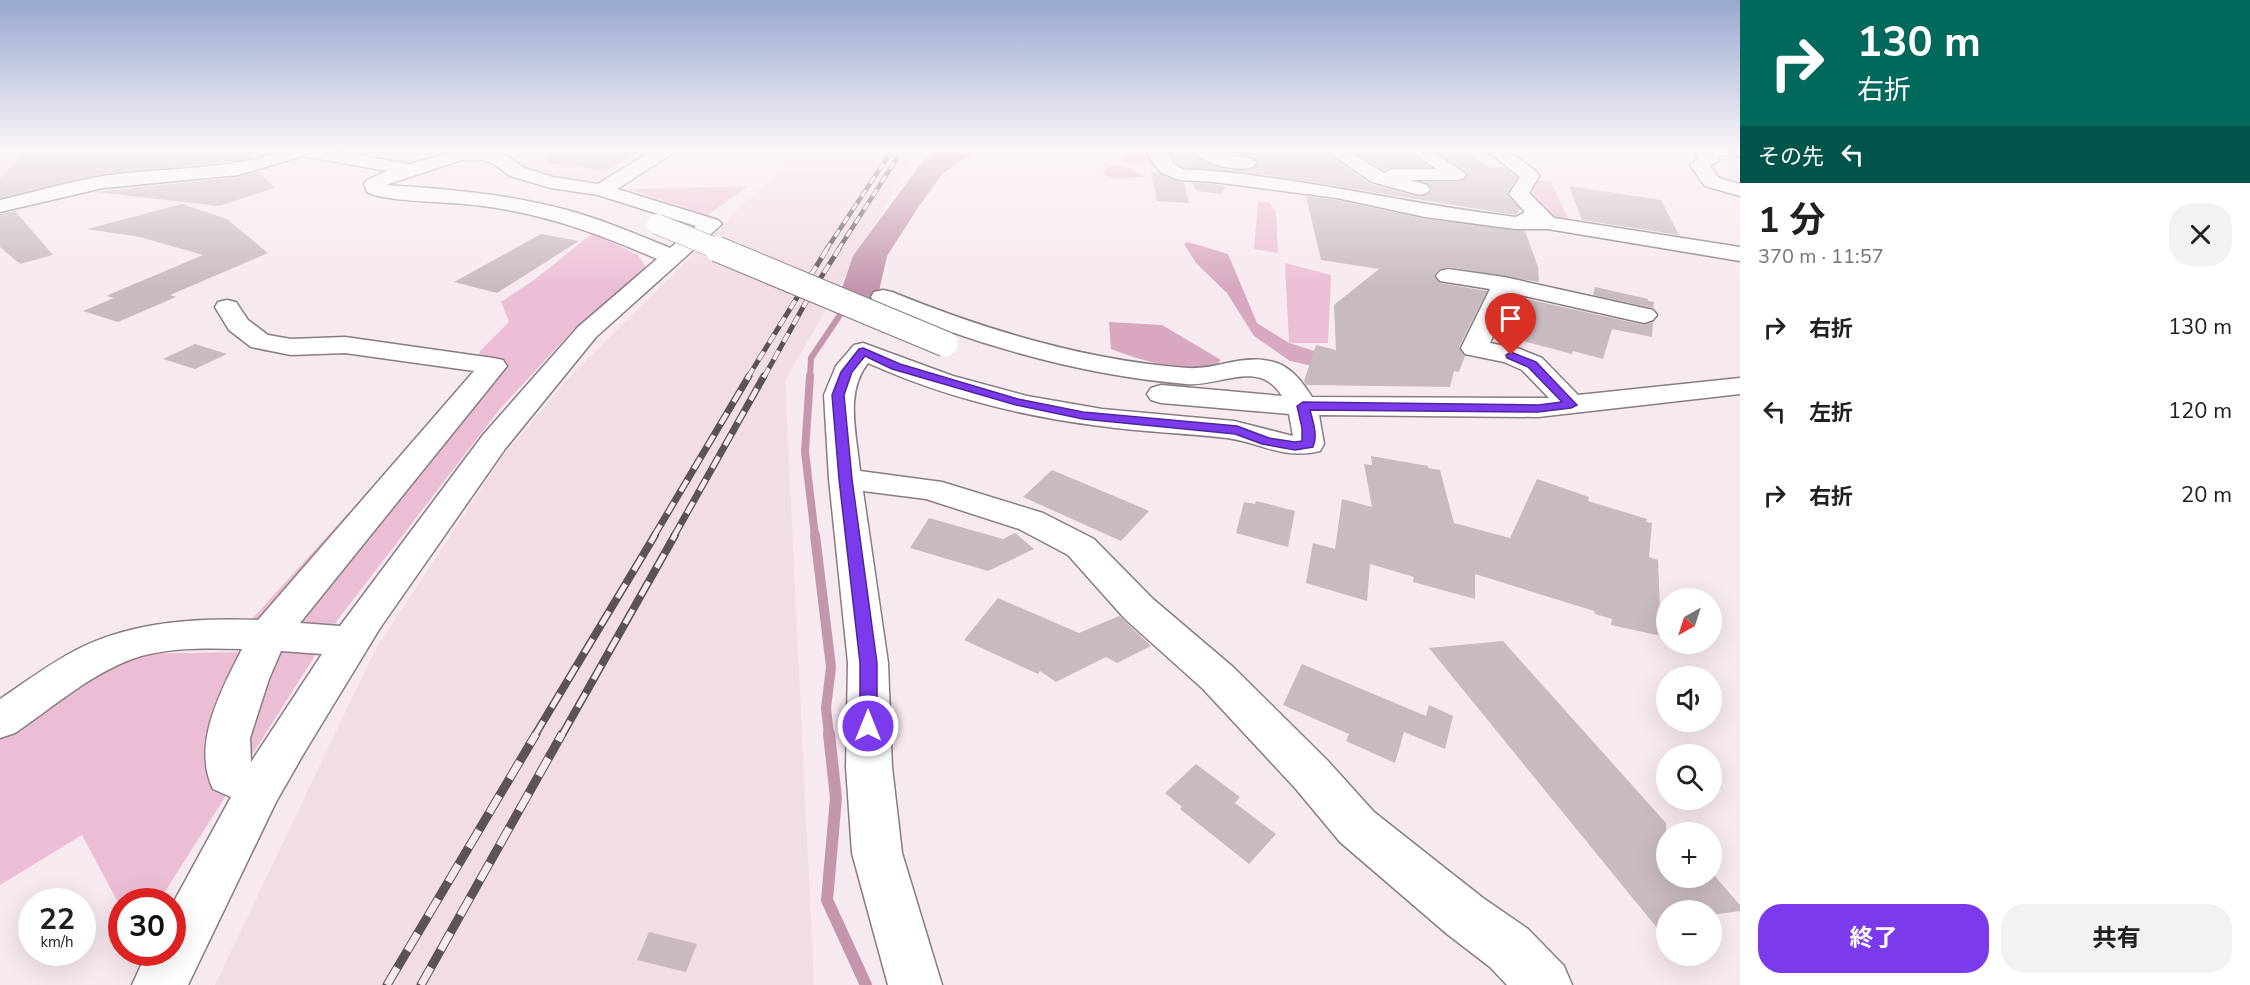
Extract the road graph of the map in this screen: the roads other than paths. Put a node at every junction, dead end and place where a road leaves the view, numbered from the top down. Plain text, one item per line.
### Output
1 (28, 195) edge
2 (426, 195) edge
3 (543, 195) edge
4 (617, 195) edge
5 (1351, 195) edge
6 (1443, 195) edge
7 (1520, 195) edge
8 (0, 206) edge
9 (1546, 223) junction
10 (1740, 254) edge
11 (672, 257) junction
12 (1448, 276) dead end
13 (1504, 284) junction
14 (884, 297) dead end
15 (227, 307) dead end
16 (1644, 315) dead end
17 (1740, 386) edge
18 (1571, 405) junction
19 (1303, 406) junction
20 (845, 479) junction
21 (268, 635) junction
22 (351, 642) junction
23 (0, 721) edge
24 (260, 788) junction
25 (159, 985) edge
26 (915, 985) edge
27 (1545, 985) edge

1 - 8 street
2 - 11 street
3 - 19 street, bridge
4 - 11 street
5 - 9 street
6 - 9 street
7 - 9 street
9 - 10 street
11 - 22 street
12 - 13 street
13 - 16 street
13 - 18 street
14 - 19 street
15 - 21 street
17 - 18 street
18 - 19 street
19 - 20 street
20 - 26 street
20 - 27 street
21 - 22 street
21 - 23 street
21 - 24 street
22 - 24 street
24 - 25 street

